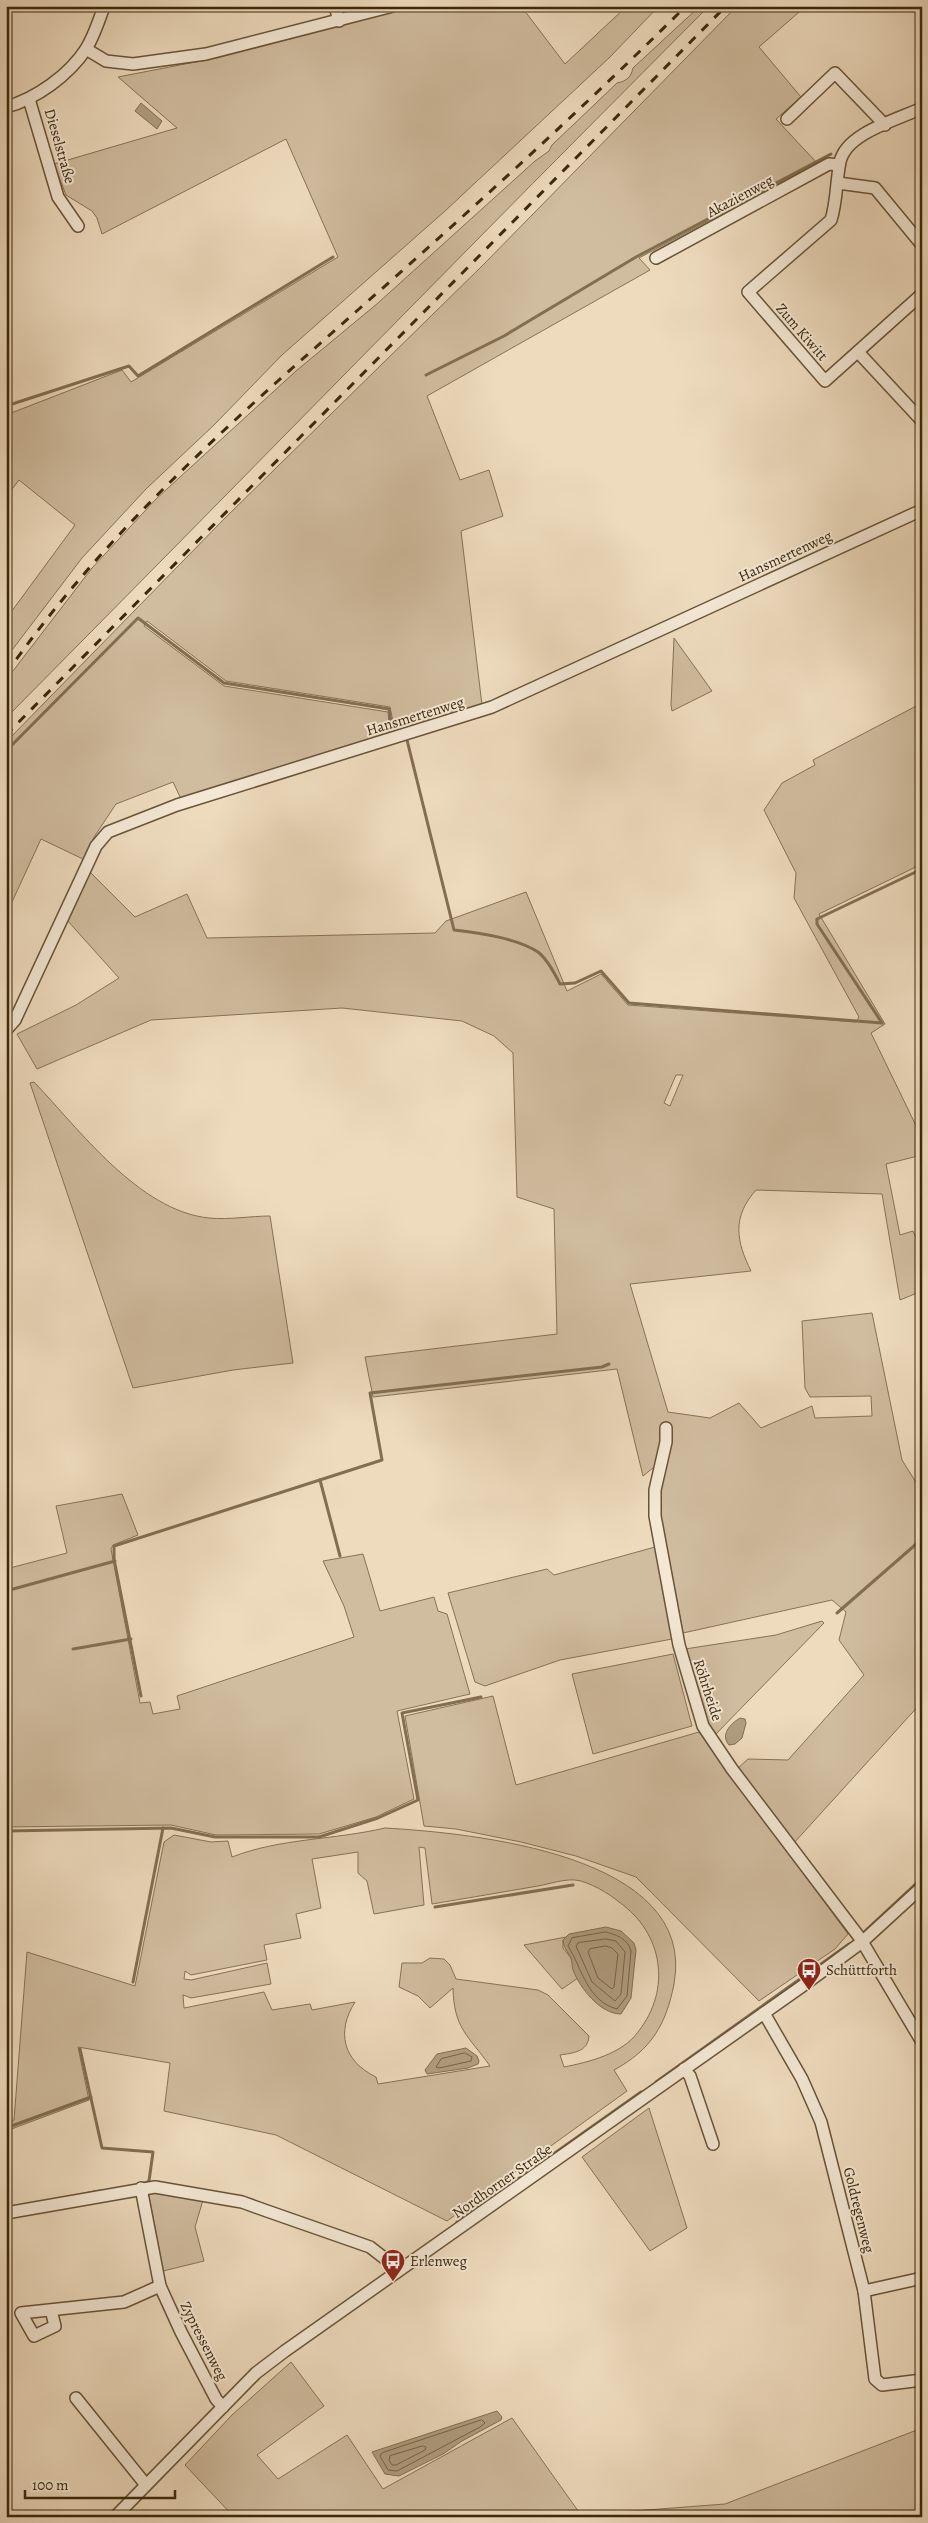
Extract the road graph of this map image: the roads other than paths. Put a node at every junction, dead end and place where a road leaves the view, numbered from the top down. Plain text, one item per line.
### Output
1 (104, 6) edge
2 (335, 6) edge
3 (393, 6) edge
4 (338, 20) junction
5 (86, 49) junction
6 (29, 99) junction
7 (6, 107) edge
8 (922, 108) edge
9 (787, 119) dead end
10 (885, 125) junction
11 (839, 165) junction
12 (838, 183) junction
13 (78, 226) dead end
14 (922, 244) edge
15 (656, 258) dead end
16 (922, 294) edge
17 (858, 352) junction
18 (922, 422) edge
19 (922, 510) edge
20 (7, 1028) edge
21 (666, 1428) dead end
22 (922, 1887) edge
23 (862, 1942) junction
24 (764, 2013) junction
25 (916, 2021) edge
26 (922, 2042) edge
27 (684, 2069) junction
28 (713, 2144) dead end
29 (141, 2188) junction
30 (6, 2213) edge
31 (396, 2272) junction
32 (922, 2278) edge
33 (160, 2286) junction
34 (864, 2291) junction
35 (51, 2310) dead end
36 (922, 2380) edge
37 (76, 2398) dead end
38 (223, 2407) junction
39 (146, 2484) junction
40 (115, 2517) edge

1 - 5 street, Dieselstraße
2 - 4 street
3 - 4 street
4 - 5 street
5 - 6 street, Dieselstraße
6 - 7 street, Dieselstraße
6 - 13 street, Dieselstraße
8 - 10 street
9 - 10 street
10 - 11 street
11 - 12 street
11 - 15 street, Akazienweg
12 - 14 street
12 - 17 street, Zum Kiwitt
16 - 17 street, Zum Kiwitt
17 - 18 street
19 - 20 street, Hansmertenweg
21 - 23 street, Röhrheide
22 - 23 street, Nordhorner Straße
23 - 24 street, Nordhorner Straße
23 - 25 street, Röhrheide
24 - 27 street, Nordhorner Straße
24 - 34 street, Goldregenweg
25 - 26 street, Röhrheide
27 - 28 street
27 - 31 street, Nordhorner Straße
29 - 30 street
29 - 31 street
29 - 33 street, Zypressenweg
31 - 38 street, Nordhorner Straße
32 - 34 street
33 - 35 street
33 - 38 street, Zypressenweg
34 - 36 street, Goldregenweg
37 - 39 street
38 - 39 street, Nordhorner Straße
39 - 40 street, Nordhorner Straße

